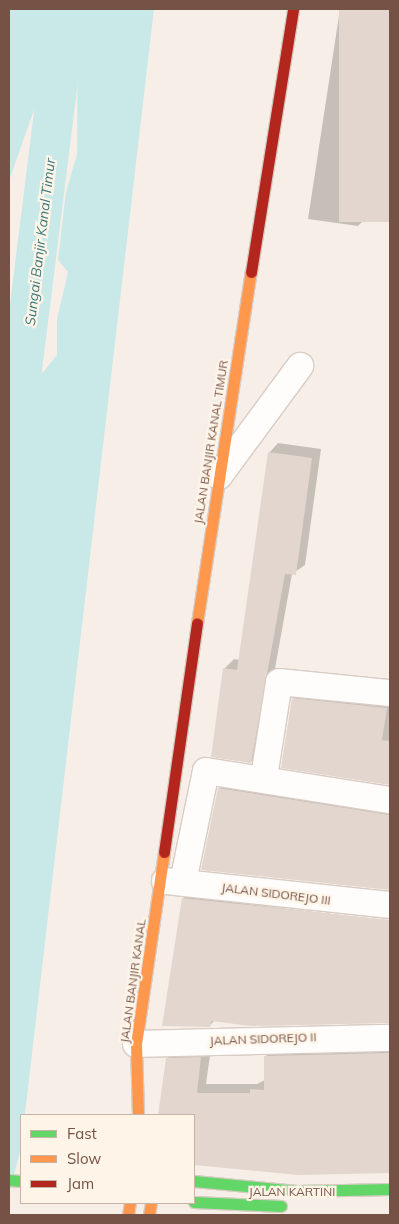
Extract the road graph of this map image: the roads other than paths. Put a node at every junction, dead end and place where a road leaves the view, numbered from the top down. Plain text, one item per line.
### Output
1 (293, 9) edge
2 (300, 366) dead end
3 (219, 476) junction
4 (390, 692) edge
5 (264, 777) junction
6 (390, 800) edge
7 (172, 882) junction
8 (390, 905) edge
9 (390, 1038) edge
10 (136, 1044) junction
11 (138, 1114) edge
12 (195, 1181) edge
13 (390, 1189) edge
14 (195, 1202) edge
15 (295, 1206) dead end

1 - 3 street, JALAN BANJIR KANAL TIMUR
2 - 3 street
3 - 7 street, JALAN BANJIR KANAL TIMUR
4 - 5 street
5 - 6 street
5 - 7 street
7 - 8 street, JALAN SIDOREJO III
7 - 10 street, JALAN BANJIR KANAL
9 - 10 street, JALAN SIDOREJO II
10 - 11 street, JALAN BANJIR KANAL
12 - 13 street
14 - 15 street, JALAN KARTINI

